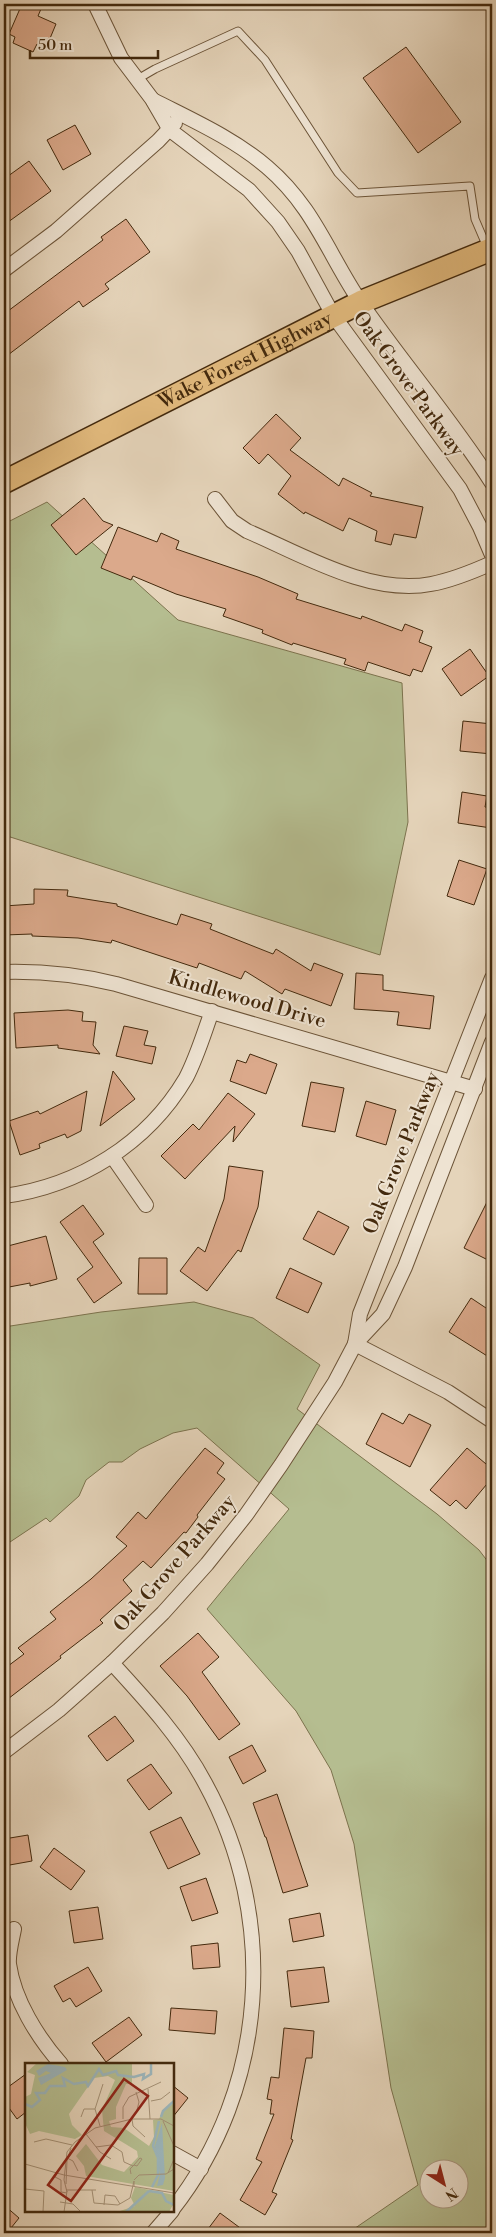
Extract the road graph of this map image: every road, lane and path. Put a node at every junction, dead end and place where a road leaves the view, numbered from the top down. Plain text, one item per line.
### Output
1 (95, 4) edge
2 (136, 80) junction
3 (152, 99) junction
4 (182, 115) junction
5 (170, 130) junction
6 (490, 250) edge
7 (4, 270) edge
8 (361, 302) junction
9 (333, 316) junction
10 (4, 482) edge
11 (492, 483) edge
12 (215, 499) dead end
13 (492, 556) edge
14 (492, 563) edge
15 (4, 972) edge
16 (492, 978) edge
17 (212, 1011) junction
18 (492, 1042) edge
19 (453, 1081) junction
20 (475, 1089) junction
21 (112, 1156) junction
22 (4, 1196) edge
23 (146, 1205) dead end
24 (355, 1344) junction
25 (492, 1421) edge
26 (112, 1663) junction
27 (4, 1752) edge
28 (14, 1929) dead end
29 (61, 2063) edge
30 (174, 2153) edge
31 (201, 2169) junction
32 (174, 2207) edge
33 (170, 2212) edge
34 (154, 2233) edge

1 - 2 street
2 - 3 street
2 - 6 lane
3 - 4 street, Oak Grove Parkway
3 - 5 street
4 - 5 street
4 - 8 street, Oak Grove Parkway
5 - 7 street
5 - 9 street, Oak Grove Parkway
6 - 8 highway, Wake Forest Highway
8 - 9 highway, Wake Forest Highway
8 - 11 street, Oak Grove Parkway
9 - 10 highway, Wake Forest Highway
9 - 13 street, Oak Grove Parkway
12 - 14 street
15 - 17 street, Kindlewood Drive
16 - 19 street, Oak Grove Parkway
17 - 19 street, Kindlewood Drive
17 - 21 street
18 - 20 street, Oak Grove Parkway
19 - 20 street, Kindlewood Drive
19 - 24 street, Oak Grove Parkway
20 - 24 street, Oak Grove Parkway
21 - 22 street
21 - 23 street
24 - 25 street
24 - 26 street, Oak Grove Parkway
26 - 27 street, Oak Grove Parkway
26 - 31 street
28 - 29 street
30 - 31 street
31 - 32 street
33 - 34 street

